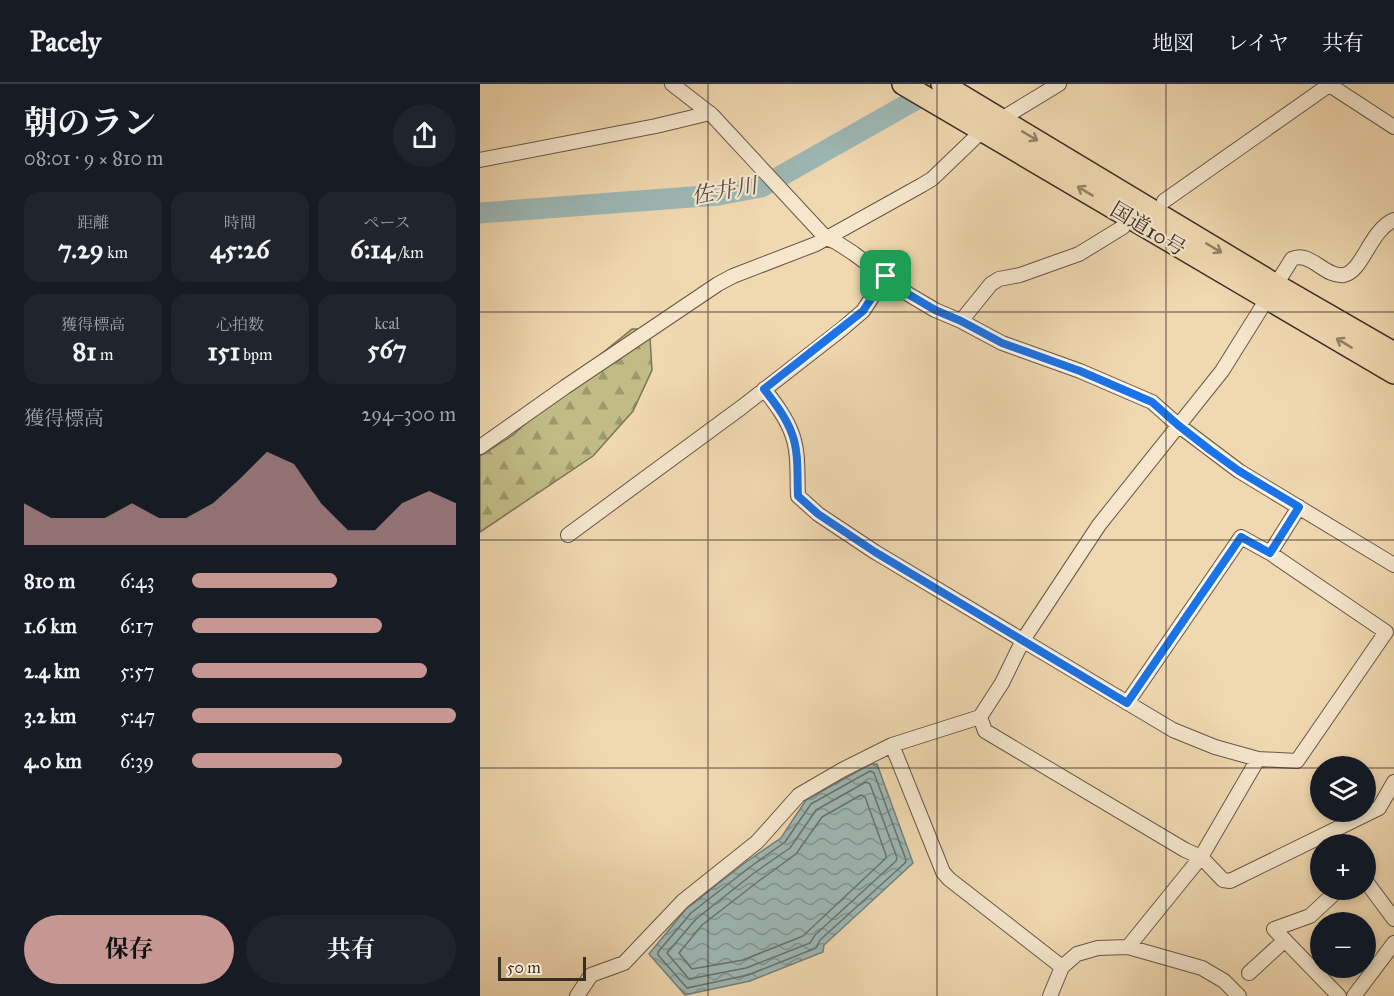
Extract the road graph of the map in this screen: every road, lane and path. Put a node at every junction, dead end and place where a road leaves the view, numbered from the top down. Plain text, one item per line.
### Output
1 (672, 84) edge
2 (903, 84) edge
3 (942, 84) edge
4 (1059, 84) edge
5 (1329, 85) edge
6 (710, 113) junction
7 (1002, 119) junction
8 (977, 120) junction
9 (1394, 127) edge
10 (480, 160) edge
11 (1164, 201) dead end
12 (1394, 220) edge
13 (1123, 227) dead end
14 (826, 238) junction
15 (886, 276) junction
16 (1271, 292) junction
17 (961, 321) junction
18 (1394, 353) edge
19 (1394, 374) edge
20 (764, 389) junction
21 (1178, 425) junction
22 (480, 447) edge
23 (1299, 507) junction
24 (568, 535) dead end
25 (1270, 553) junction
26 (1394, 565) edge
27 (1023, 640) junction
28 (1127, 703) junction
29 (980, 717) junction
30 (892, 745) junction
31 (1258, 759) junction
32 (1394, 782) edge
33 (1202, 857) junction
34 (1376, 895) edge
35 (1327, 900) edge
36 (1394, 919) edge
37 (1285, 940) junction
38 (1394, 943) edge
39 (1128, 947) junction
40 (1062, 967) junction
41 (1249, 973) dead end
42 (577, 996) edge
43 (1050, 996) edge
44 (1239, 996) edge
45 (1339, 996) edge
46 (1354, 996) edge

1 - 6 street
2 - 8 highway, 国道10号
3 - 8 highway, 国道10号
4 - 7 street
5 - 9 street
5 - 11 street
6 - 10 street
6 - 14 street
7 - 8 highway, 国道10号
7 -> 16 highway, 国道10号
8 - 14 street
16 -> 8 highway, 国道10号
12 - 16 street
13 - 17 street
14 - 15 street
14 - 22 street
15 - 17 street
15 - 20 street
16 - 18 highway, 国道10号
19 -> 16 highway, 国道10号
16 - 21 street
17 - 21 street
20 - 24 street
20 - 27 street
21 - 23 street
21 - 27 street
23 - 25 street
23 - 26 street
25 - 28 street
25 - 31 street
27 - 28 street
27 - 29 street
28 - 31 street
29 - 30 street
29 - 33 street
30 - 40 street
30 - 42 street
31 - 33 street
32 - 33 street
33 - 39 street
34 - 36 street
35 - 37 street
37 - 41 street
37 - 45 street
38 - 46 street
39 - 40 street
39 - 44 street
40 - 43 street

